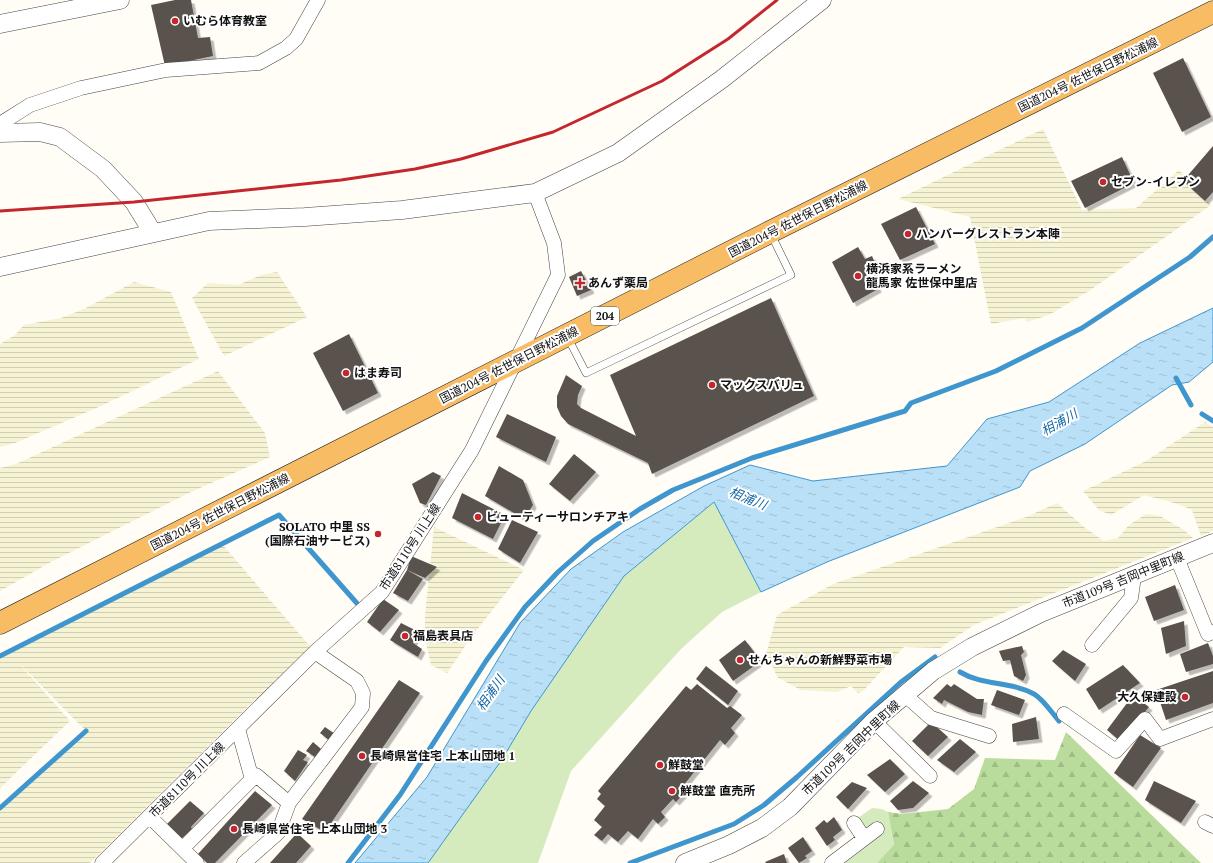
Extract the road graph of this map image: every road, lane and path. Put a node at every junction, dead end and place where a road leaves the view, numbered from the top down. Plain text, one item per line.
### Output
1 (120, 0) edge
2 (318, 0) edge
3 (822, 0) edge
4 (1211, 9) edge
5 (0, 24) edge
6 (0, 124) edge
7 (0, 133) edge
8 (534, 194) junction
9 (770, 232) junction
10 (153, 233) junction
11 (0, 267) edge
12 (567, 336) junction
13 (514, 362) junction
14 (1213, 543) edge
15 (1177, 558) junction
16 (1134, 576) junction
17 (0, 623) edge
18 (1213, 632) edge
19 (1092, 645) dead end
20 (315, 652) junction
21 (905, 695) junction
22 (1064, 714) dead end
23 (1213, 719) edge
24 (874, 721) junction
25 (238, 729) junction
26 (989, 736) dead end
27 (930, 776) dead end
28 (252, 779) junction
29 (289, 803) junction
30 (150, 817) junction
31 (854, 823) dead end
32 (877, 829) dead end
33 (864, 838) junction
34 (183, 848) junction
35 (102, 863) edge
36 (197, 863) edge
37 (244, 863) edge
38 (685, 863) edge
39 (832, 863) edge

1 - 5 street
2 - 6 street
3 - 8 street
4 - 9 highway, 国道204号 佐世保日野松浦線 / 204
7 - 10 street
8 - 10 street
8 - 13 street, 市道8110号 川上線
9 - 12 highway, 国道204号 佐世保日野松浦線 / 204
9 - 12 lane
10 - 11 street
12 - 13 highway, 国道204号 佐世保日野松浦線 / 204
13 - 17 highway, 国道204号 佐世保日野松浦線 / 204
13 - 20 street, 市道8110号 川上線
14 - 15 street, 市道109号 吉岡中里町線
15 - 16 street, 市道109号 吉岡中里町線
15 - 18 street
16 - 19 street
16 - 21 street, 市道109号 吉岡中里町線
20 - 25 street, 市道8110号 川上線
20 - 29 street
21 - 24 street, 市道109号 吉岡中里町線
21 - 26 street
22 - 23 street
24 - 27 street
24 - 38 street, 市道109号 吉岡中里町線
25 - 28 street
25 - 30 street, 市道8110号 川上線
28 - 29 street
28 - 34 street
29 - 37 street
30 - 34 street
30 - 35 street, 市道8110号 川上線
31 - 33 street
32 - 33 street
33 - 39 street
34 - 36 street

